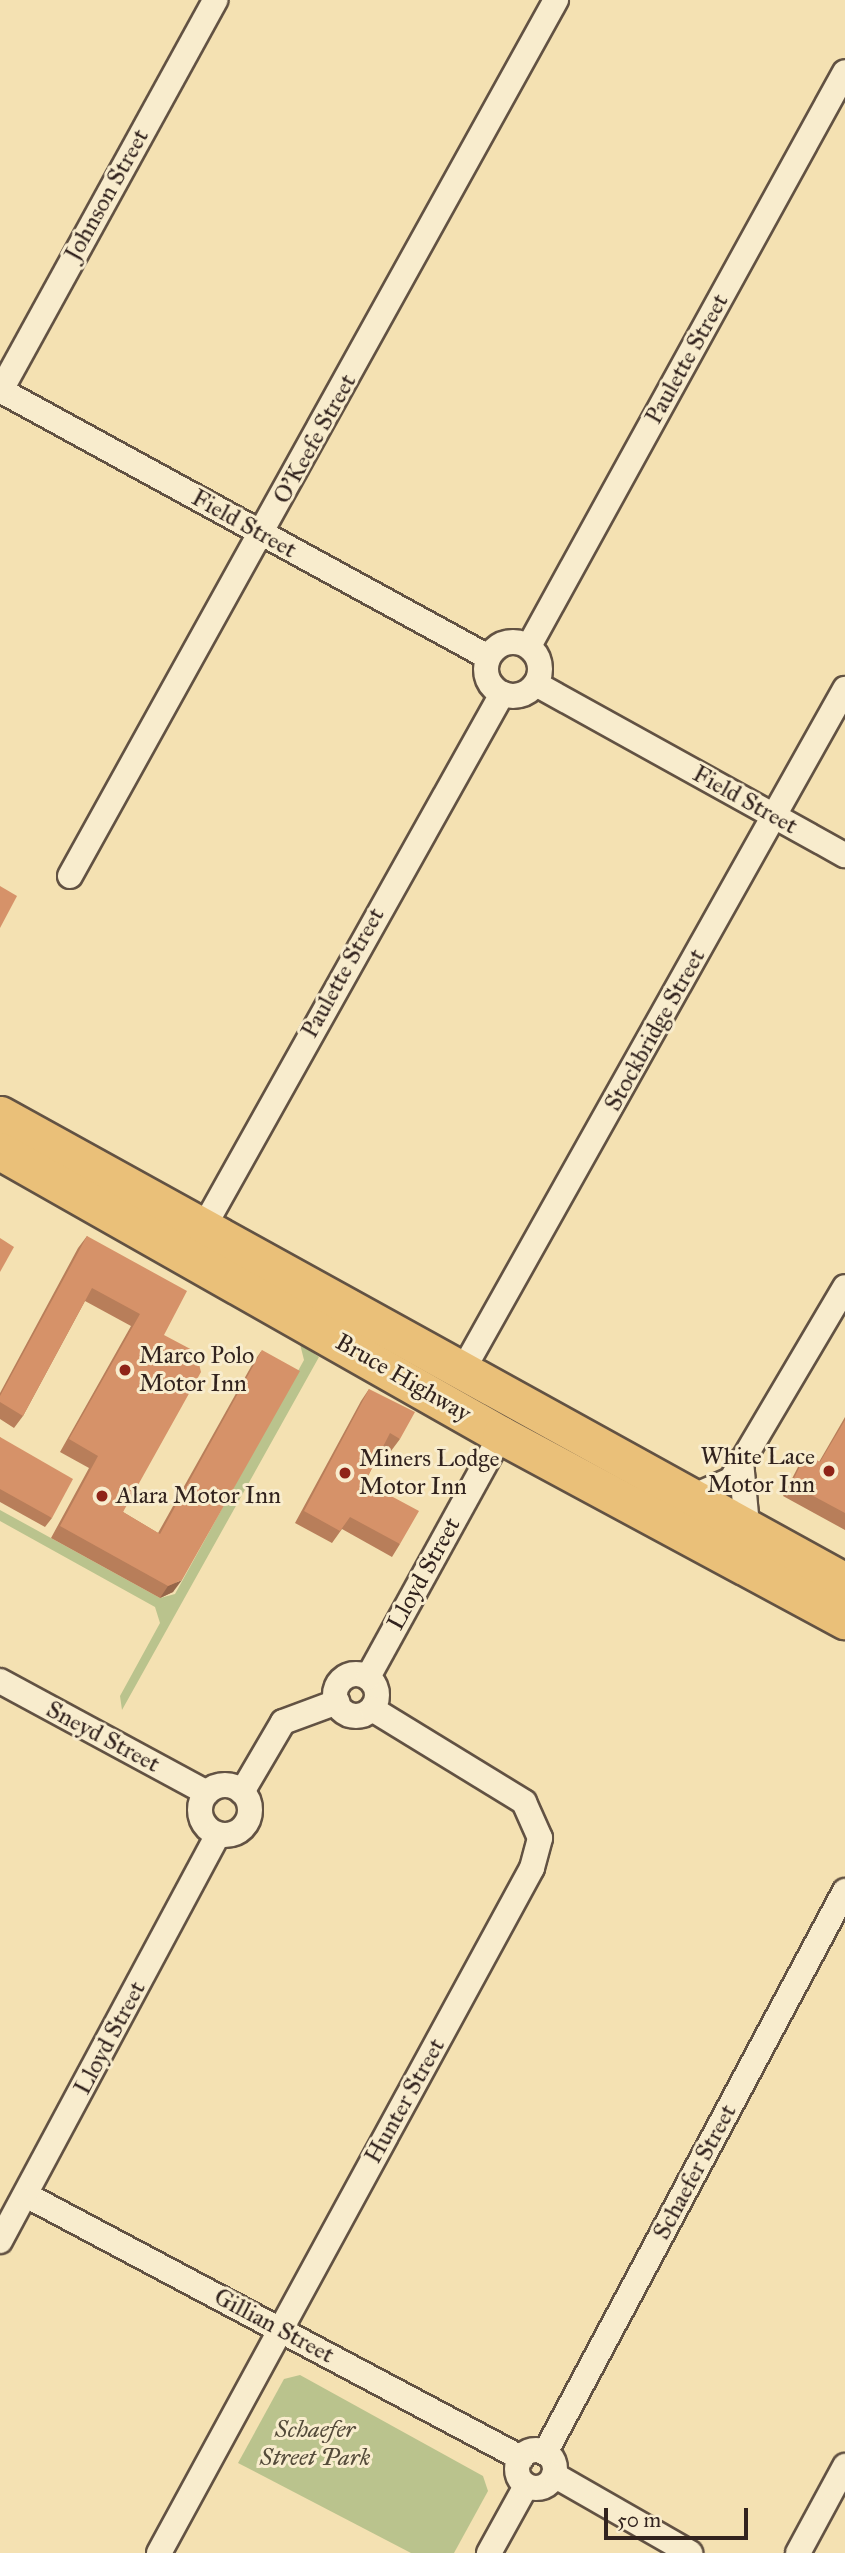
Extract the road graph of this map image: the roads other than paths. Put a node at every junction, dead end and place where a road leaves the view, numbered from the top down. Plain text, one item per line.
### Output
1 (215, 0) edge
2 (556, 0) edge
3 (845, 72) edge
4 (0, 390) edge
5 (263, 534) junction
6 (528, 646) junction
7 (488, 657) junction
8 (536, 684) junction
9 (845, 689) edge
10 (502, 694) junction
11 (775, 817) junction
12 (845, 855) edge
13 (69, 876) dead end
14 (0, 1115) edge
15 (0, 1152) edge
16 (196, 1241) junction
17 (845, 1287) edge
18 (463, 1370) junction
19 (501, 1435) junction
20 (741, 1460) junction
21 (694, 1496) junction
22 (747, 1526) junction
23 (845, 1582) edge
24 (845, 1620) edge
25 (368, 1677) junction
26 (0, 1681) edge
27 (337, 1702) junction
28 (372, 1709) junction
29 (242, 1792) junction
30 (207, 1793) junction
31 (218, 1835) junction
32 (845, 1891) edge
33 (26, 2195) junction
34 (0, 2241) edge
35 (280, 2329) junction
36 (540, 2462) junction
37 (845, 2466) edge
38 (159, 2553) edge
39 (489, 2553) edge
40 (690, 2553) edge
41 (798, 2553) edge

1 - 4 street, Johnson Street
2 - 5 street, O'Keefe Street
3 - 6 street, Paulette Street
4 - 5 street, Field Street
5 - 7 street, Field Street
5 - 13 street, O'Keefe Street
6 - 7 street
6 - 8 street
7 - 10 street
8 - 10 street
8 - 11 street, Field Street
9 - 11 street, Stockbridge Street
10 - 16 street, Paulette Street
11 - 12 street, Field Street
11 - 18 street, Stockbridge Street
14 - 16 highway, Bruce Highway
15 - 16 highway, Bruce Highway
16 - 18 highway, Bruce Highway
16 - 19 highway, Bruce Highway
17 - 20 street
18 - 21 highway, Bruce Highway
19 - 24 highway, Bruce Highway
19 - 25 street, Lloyd Street
20 - 21 street
20 - 22 street
21 - 22 highway, Bruce Highway
22 - 23 highway, Bruce Highway
25 - 27 street
25 - 28 street
26 - 30 street, Sneyd Street
27 - 28 street
27 - 29 street
28 - 35 street, Hunter Street
29 - 30 street
29 - 31 street
30 - 31 street
31 - 33 street, Lloyd Street
32 - 36 street, Schaefer Street
33 - 34 street, Lloyd Street
33 - 35 street, Gillian Street
35 - 36 street, Gillian Street
35 - 38 street, Hunter Street
36 - 39 street
36 - 40 street, Gillian Street
37 - 41 street

